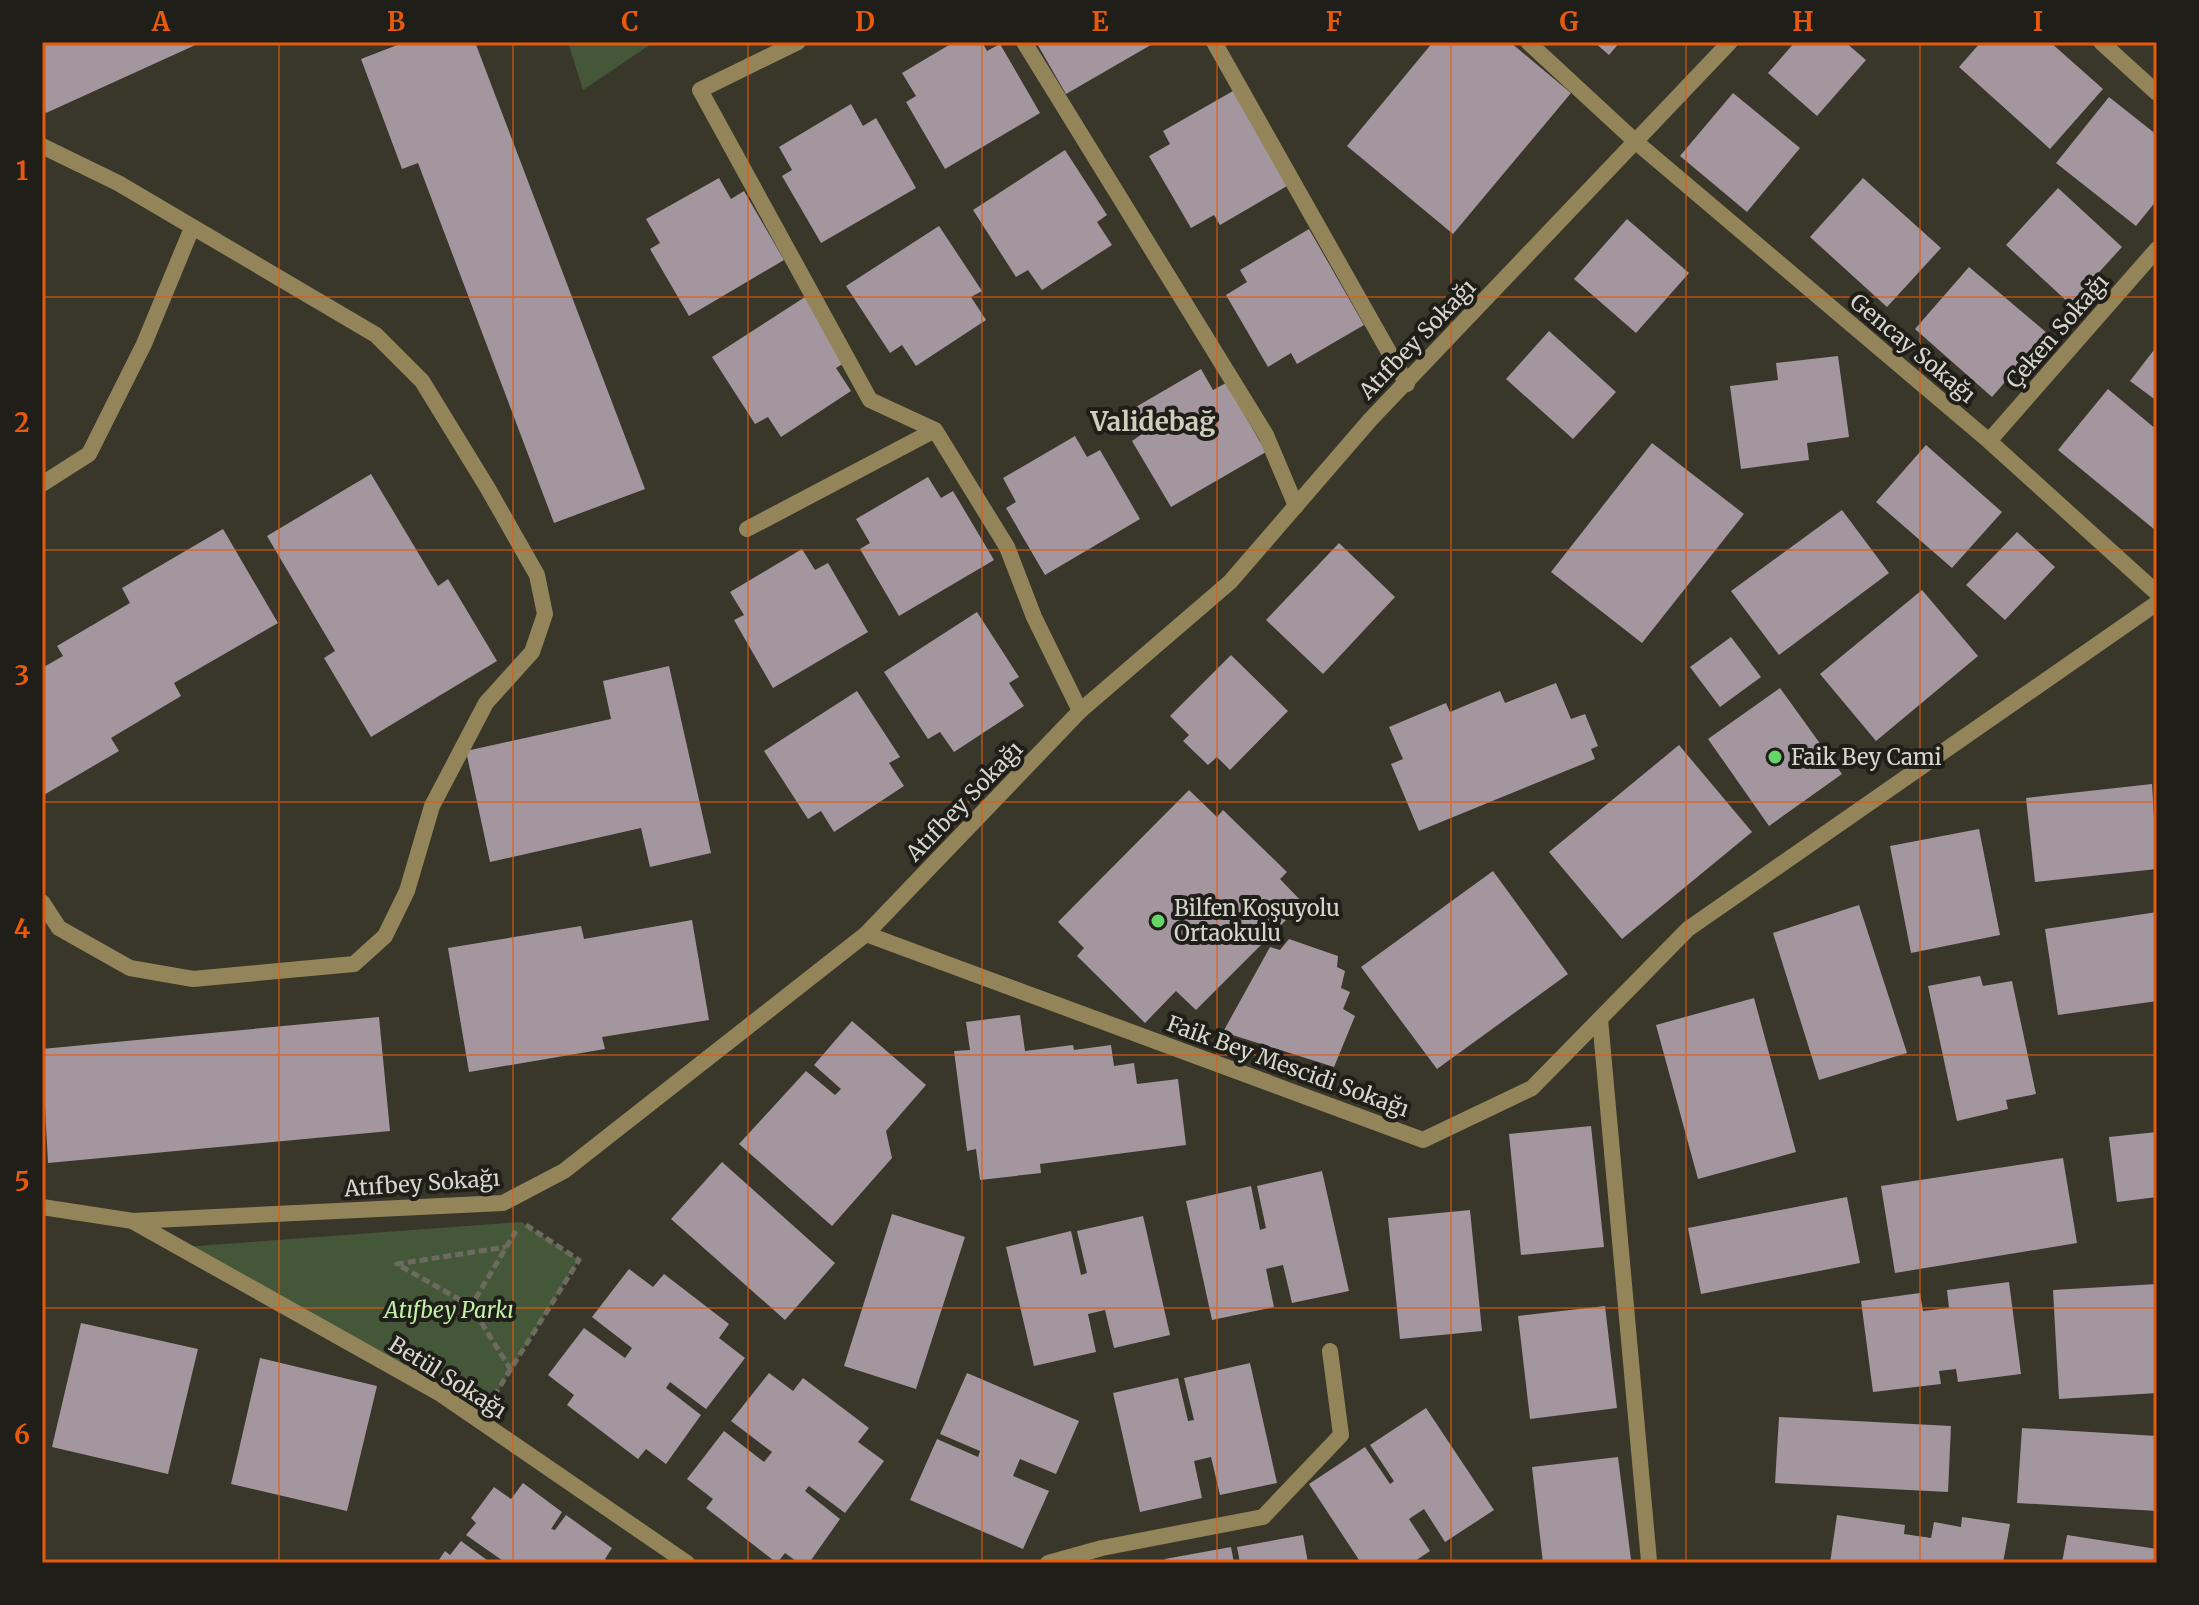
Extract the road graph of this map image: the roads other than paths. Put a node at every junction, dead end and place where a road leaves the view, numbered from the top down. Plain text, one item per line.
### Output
1 (798, 42) edge
2 (1024, 42) edge
3 (1214, 42) edge
4 (1528, 42) edge
5 (1730, 42) edge
6 (2101, 42) edge
7 (2157, 93) edge
8 (1636, 142) junction
9 (42, 146) edge
10 (192, 228) junction
11 (2157, 249) edge
12 (1407, 384) junction
13 (935, 430) junction
14 (1989, 441) junction
15 (42, 484) edge
16 (1296, 506) junction
17 (747, 529) dead end
18 (2157, 593) edge
19 (2157, 603) edge
20 (1080, 711) junction
21 (42, 902) edge
22 (866, 934) junction
23 (1600, 1019) junction
24 (42, 1207) edge
25 (133, 1221) junction
26 (1330, 1351) dead end
27 (1649, 1561) dead end
28 (687, 1563) edge
29 (1048, 1563) edge

1 - 13 street
2 - 16 street
3 - 12 street
4 - 8 street, Gencay Sokağı
5 - 8 street, Atıfbey Sokağı
6 - 7 street
8 - 12 street, Atıfbey Sokağı
8 - 14 street, Gencay Sokağı
9 - 10 street
10 - 15 street
10 - 21 street
11 - 14 street, Çeken Sokağı
12 - 16 street, Atıfbey Sokağı
13 - 17 street
13 - 20 street
14 - 18 street, Gencay Sokağı
16 - 20 street, Atıfbey Sokağı
19 - 23 street, Faik Bey Mescidi Sokağı
20 - 22 street, Atıfbey Sokağı
22 - 23 street, Faik Bey Mescidi Sokağı
22 - 25 street, Atıfbey Sokağı
23 - 27 street
24 - 25 street, Atıfbey Sokağı
25 - 28 street, Betül Sokağı
26 - 29 street

